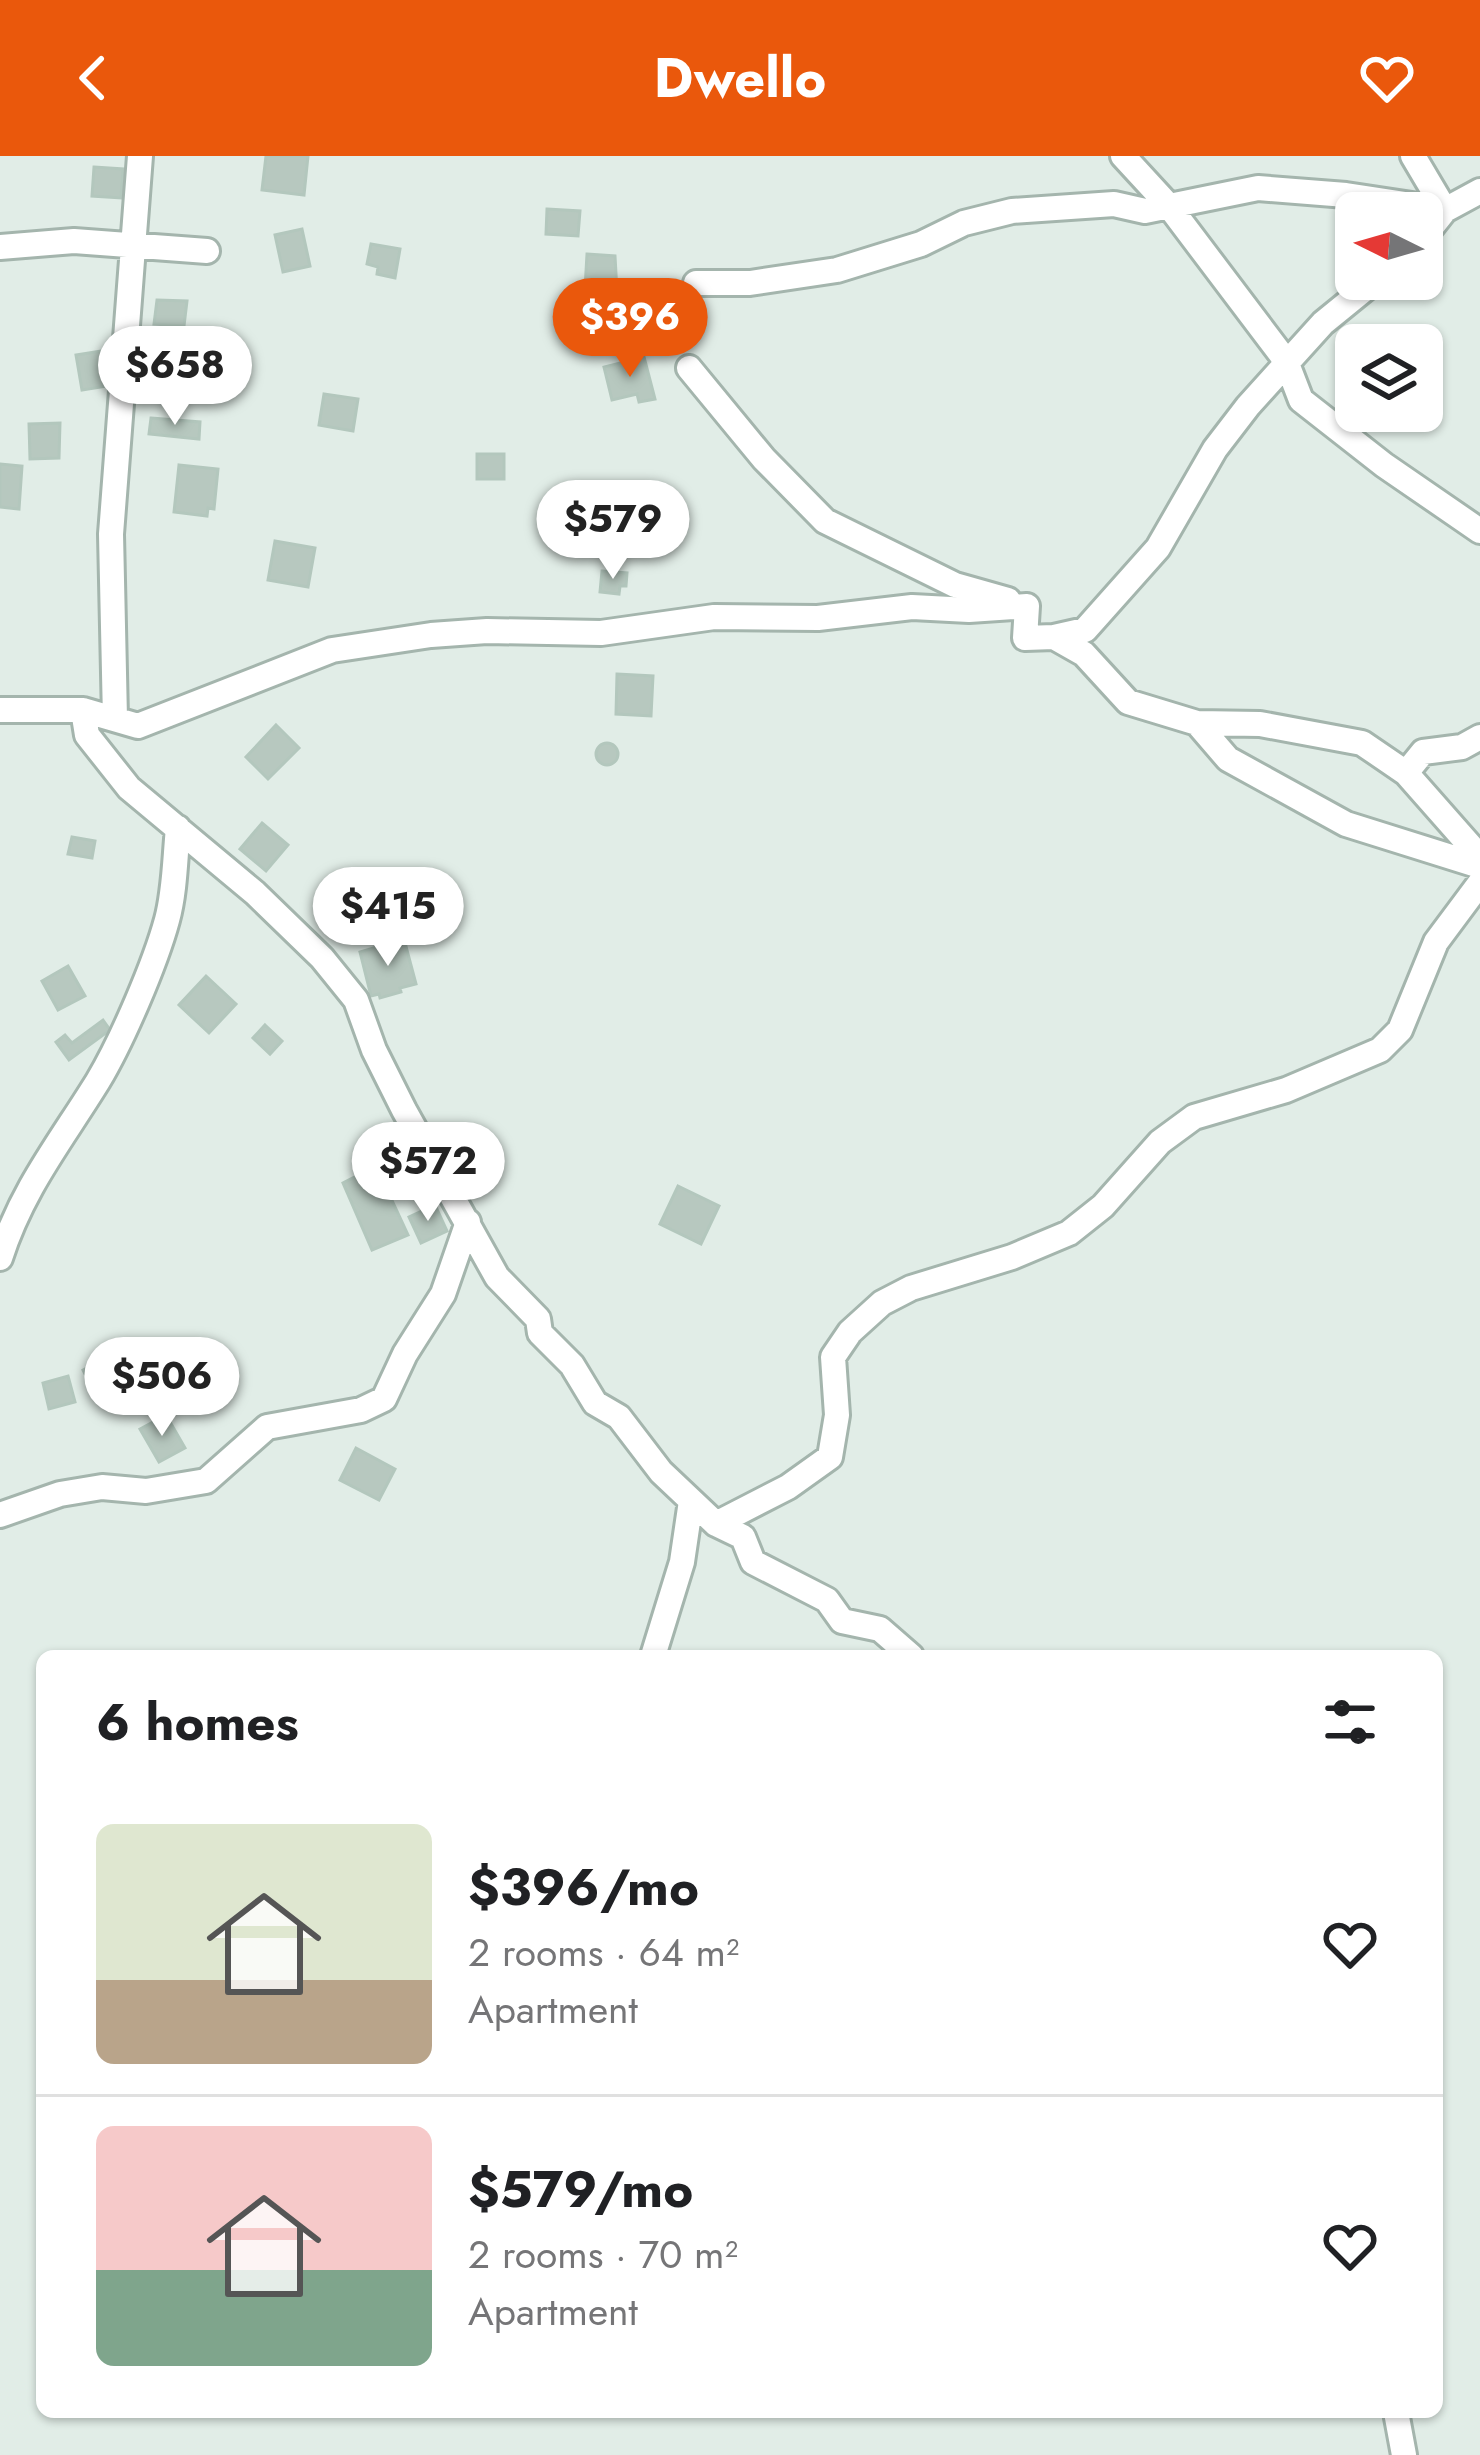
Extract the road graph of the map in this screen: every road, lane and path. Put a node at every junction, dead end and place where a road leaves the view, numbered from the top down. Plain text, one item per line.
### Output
1 (140, 156) edge
2 (1123, 156) edge
3 (1412, 156) edge
4 (1480, 191) edge
5 (1168, 206) junction
6 (1445, 210) junction
7 (1443, 213) edge
8 (132, 245) junction
9 (0, 248) edge
10 (207, 251) dead end
11 (696, 283) dead end
12 (1351, 300) edge
13 (1286, 361) junction
14 (689, 368) dead end
15 (1480, 531) edge
16 (1028, 606) junction
17 (1054, 637) junction
18 (0, 710) edge
19 (83, 710) junction
20 (115, 719) junction
21 (1197, 722) junction
22 (1480, 737) edge
23 (1406, 773) junction
24 (178, 828) junction
25 (1480, 861) edge
26 (1480, 883) edge
27 (468, 1222) junction
28 (0, 1258) edge
29 (691, 1501) junction
30 (0, 1515) edge
31 (716, 1524) junction
32 (654, 1650) edge
33 (904, 1650) edge
34 (1397, 2418) edge
35 (1404, 2455) edge

1 - 8 street
2 - 5 street
3 - 6 street
4 - 6 street
5 - 6 street
5 - 11 street
5 - 13 street
6 - 7 street
8 - 9 street
8 - 10 street
8 - 20 street
12 - 13 street
13 - 15 street
13 - 17 street
14 - 16 street
16 - 17 street
16 - 20 street
17 - 21 street
18 - 19 street
19 - 20 street
19 - 24 street
21 - 23 street
21 - 25 street
22 - 23 street
23 - 25 street
24 - 27 street
24 - 28 street
26 - 31 street
27 - 29 street
27 - 30 street
29 - 31 street
29 - 32 street
31 - 33 street
34 - 35 street

